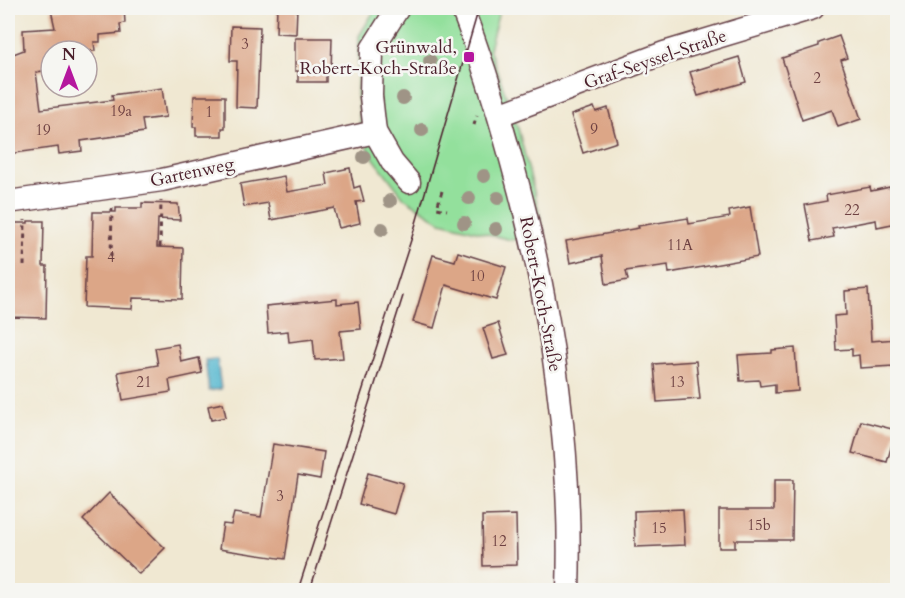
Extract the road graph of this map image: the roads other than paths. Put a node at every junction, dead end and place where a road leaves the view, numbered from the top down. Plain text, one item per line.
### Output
1 (398, 8) edge
2 (462, 8) edge
3 (813, 8) edge
4 (499, 115) junction
5 (375, 132) junction
6 (409, 182) dead end
7 (16, 201) edge
8 (568, 591) edge

1 - 5 street
2 - 4 street, Robert-Koch-Straße
3 - 4 street, Graf-Seyssel-Straße
4 - 8 street, Robert-Koch-Straße
5 - 6 street
5 - 7 street, Gartenweg

